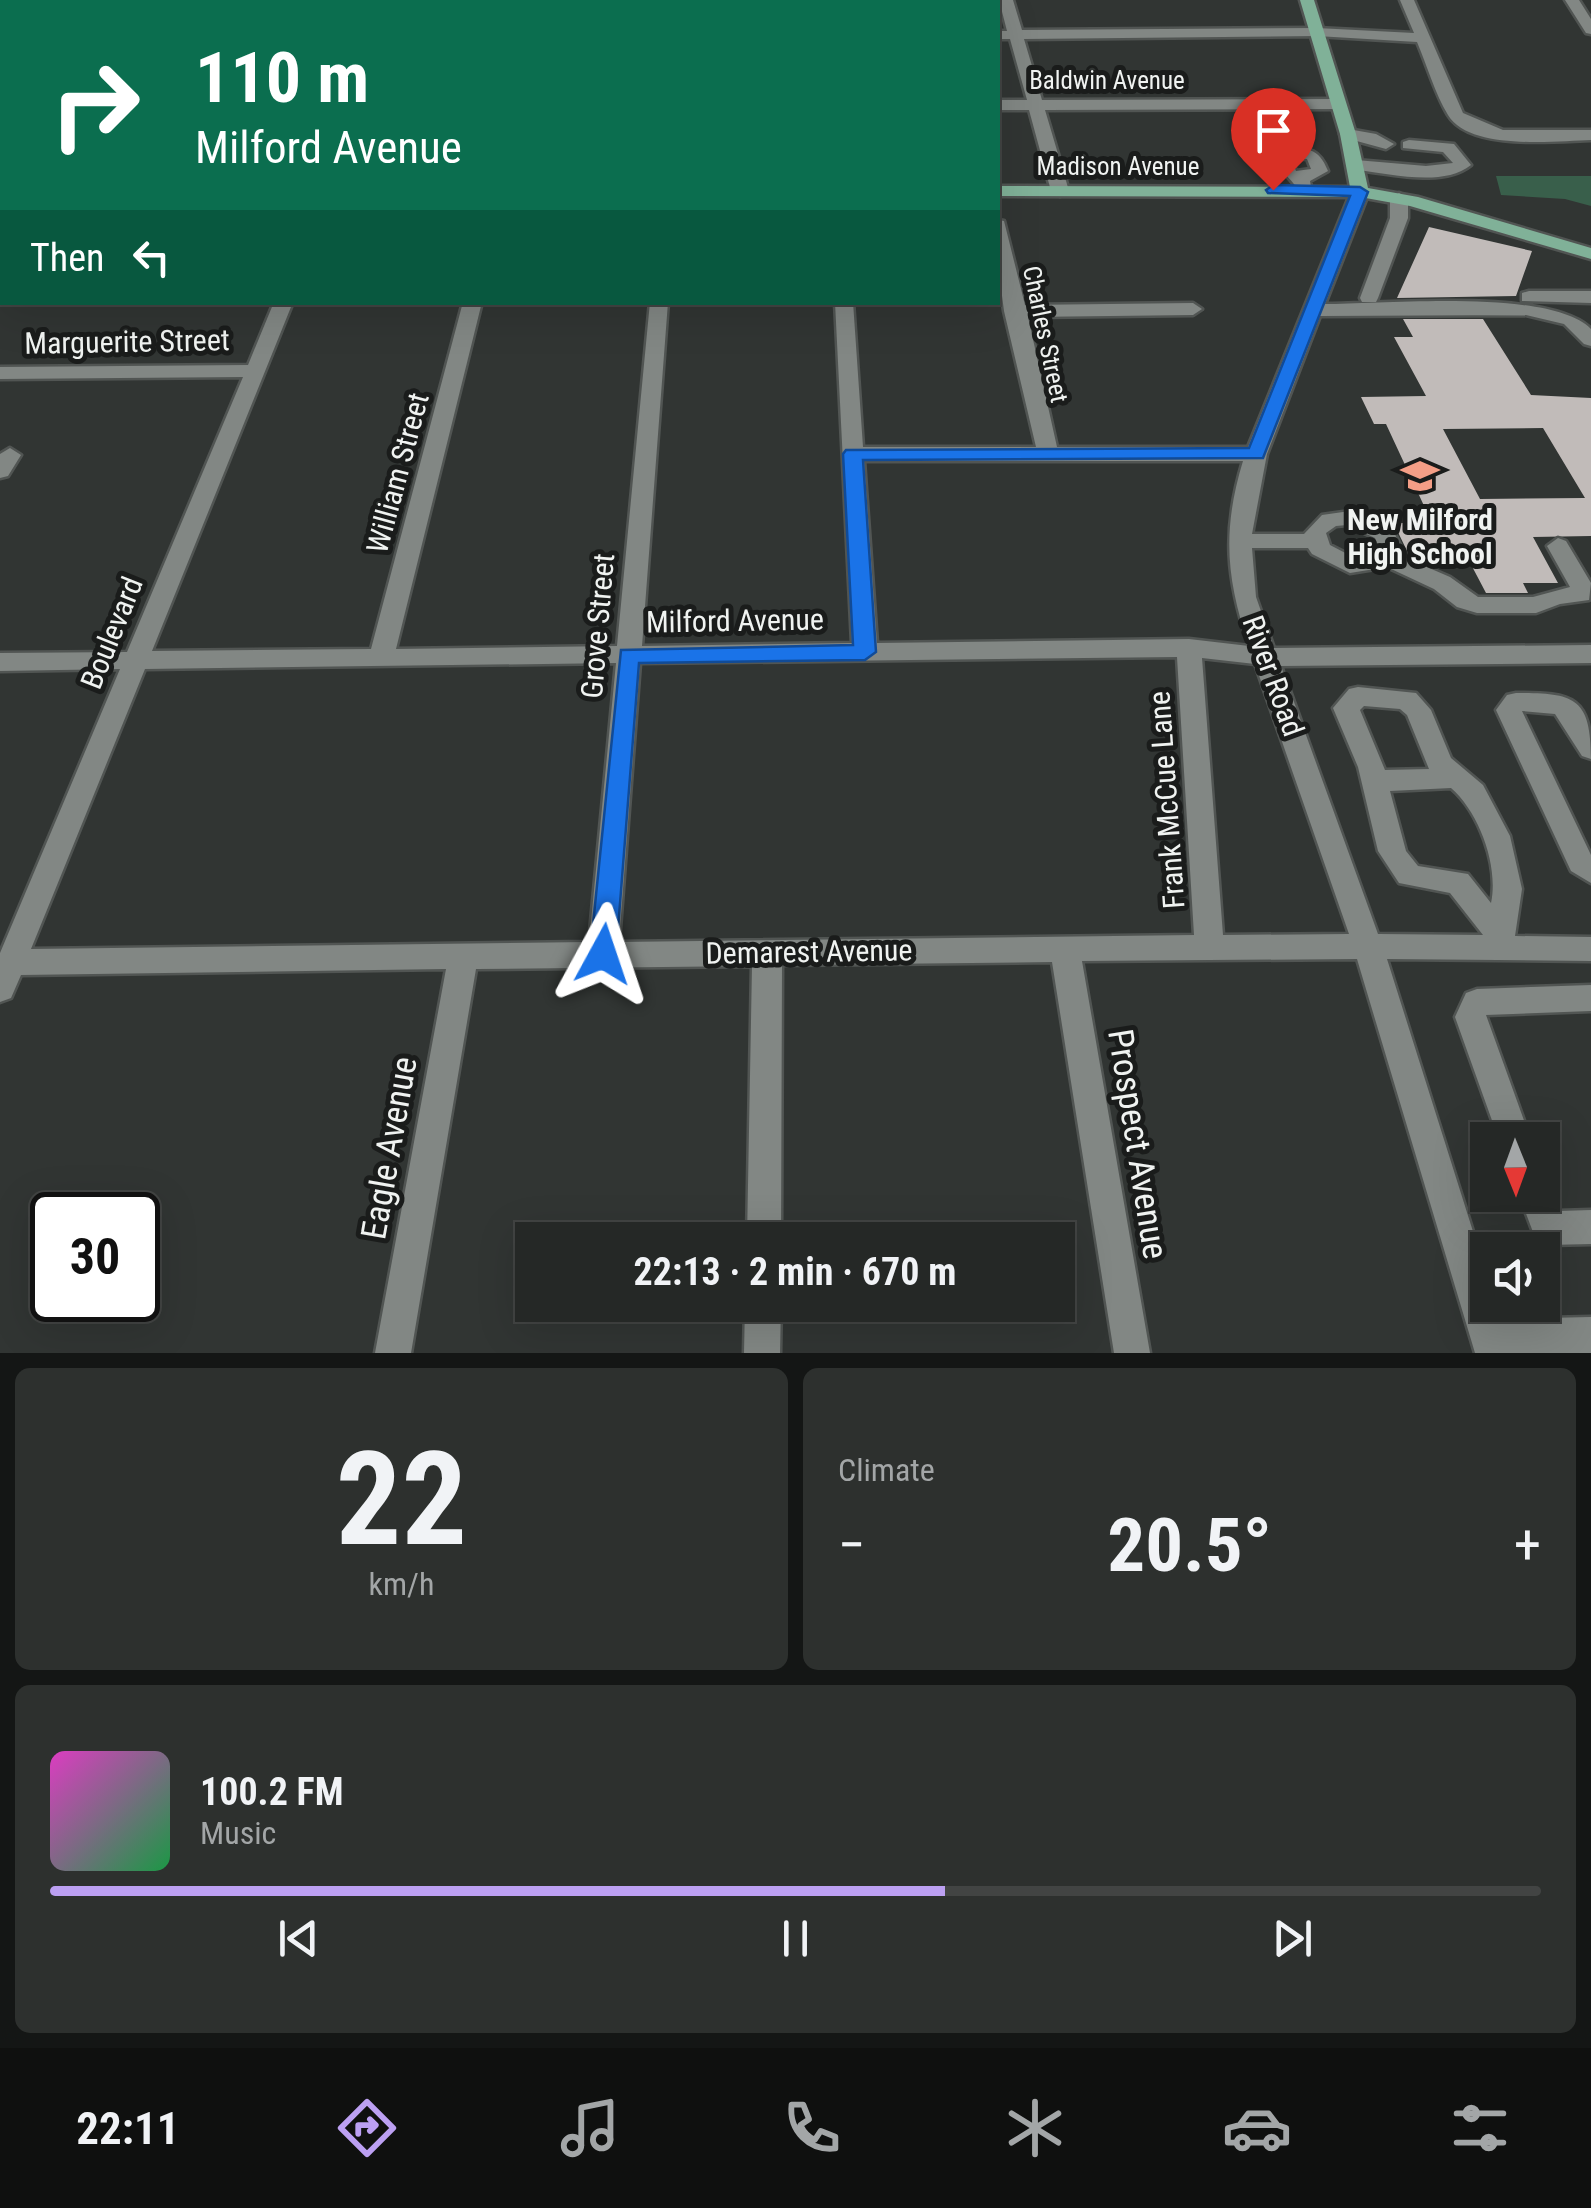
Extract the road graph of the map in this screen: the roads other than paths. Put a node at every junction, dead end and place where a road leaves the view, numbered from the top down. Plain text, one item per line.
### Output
1 (1006, 0) edge
2 (1307, 0) edge
3 (1407, 0) edge
4 (1572, 0) edge
5 (1591, 30) edge
6 (1317, 32) junction
7 (1000, 35) edge
8 (1015, 35) junction
9 (1423, 38) junction
10 (1337, 104) junction
11 (1034, 105) junction
12 (1000, 106) edge
13 (1348, 134) junction
14 (1591, 135) edge
15 (1386, 144) dead end
16 (1410, 144) dead end
17 (1356, 165) junction
18 (1000, 191) edge
19 (1060, 191) junction
20 (1360, 192) junction
21 (1399, 198) junction
22 (1000, 236) edge
23 (1591, 254) edge
24 (1320, 288) junction
25 (1591, 297) edge
26 (1369, 298) junction
27 (283, 305) edge
28 (472, 305) edge
29 (659, 305) edge
30 (844, 305) edge
31 (1193, 309) dead end
32 (1312, 310) junction
33 (1014, 311) junction
34 (1591, 340) edge
35 (254, 371) junction
36 (0, 374) edge
37 (852, 454) junction
38 (1048, 454) junction
39 (1256, 454) junction
40 (1238, 540) junction
41 (1315, 541) junction
42 (1558, 546) dead end
43 (1386, 558) junction
44 (1189, 648) junction
45 (865, 652) junction
46 (1591, 654) edge
47 (628, 655) junction
48 (381, 658) junction
49 (1268, 658) junction
50 (136, 660) junction
51 (0, 662) edge
52 (1591, 750) edge
53 (1455, 778) junction
54 (1376, 781) junction
55 (1591, 872) edge
56 (1506, 880) junction
57 (1458, 882) junction
58 (1503, 940) junction
59 (1209, 947) junction
60 (1368, 947) junction
61 (1065, 949) junction
62 (1591, 949) edge
63 (767, 952) junction
64 (603, 954) junction
65 (462, 956) junction
66 (6, 975) edge
67 (1591, 998) edge
68 (1508, 1122) edge
69 (1542, 1212) edge
70 (764, 1222) edge
71 (1591, 1227) edge
72 (763, 1322) edge
73 (1591, 1335) edge
74 (1491, 1345) edge
75 (393, 1353) edge
76 (762, 1353) edge
77 (1132, 1353) edge

1 - 8 street
2 - 6 main road, River Road
3 - 9 street
4 - 5 street
6 - 8 street
6 - 9 street
6 - 10 main road, River Road
7 - 8 street
8 - 11 street
9 - 14 street
10 - 11 street, Baldwin Avenue
10 - 13 main road, River Road
11 - 12 street, Baldwin Avenue
11 - 19 street
13 - 15 street
13 - 17 main road, River Road
16 - 17 street
17 - 20 main road, River Road
18 - 19 main road, Madison Avenue
19 - 20 main road, Madison Avenue
20 - 21 main road, Madison Avenue
20 - 24 street, River Road
21 - 23 main road, Madison Avenue
21 - 26 street
22 - 33 street, Charles Street
24 - 26 street
24 - 32 street, River Road
25 - 26 street
27 - 35 street, Boulevard
28 - 48 street, William Street
29 - 47 street, Grove Street
30 - 37 street
31 - 33 street
32 - 34 street
32 - 39 street, River Road
33 - 38 street, Charles Street
35 - 36 street, Marguerite Street
35 - 50 street, Boulevard
37 - 38 street
37 - 45 street
38 - 39 street
39 - 40 street, River Road
40 - 41 street
40 - 49 street, River Road
41 - 43 street
41 - 43 street
42 - 43 street
44 - 45 street, Milford Avenue
44 - 49 street, Milford Avenue
44 - 59 street, Frank McCue Lane
45 - 47 street, Milford Avenue
46 - 49 street, Milford Avenue
47 - 48 street, Milford Avenue
47 - 64 street, Grove Street
48 - 50 street, Milford Avenue
49 - 60 street, River Road
50 - 51 street, Milford Avenue
50 - 66 street, Boulevard
52 - 55 street
53 - 54 street
53 - 54 street
53 - 56 street
54 - 57 street
56 - 57 street
56 - 58 street
57 - 58 street
58 - 60 street, Demarest Avenue
58 - 62 street, Demarest Avenue
59 - 60 street, Demarest Avenue
59 - 61 street, Demarest Avenue
60 - 74 street, River Road
61 - 63 street, Demarest Avenue
61 - 77 street, Prospect Avenue
63 - 64 street, Demarest Avenue
63 - 70 street
64 - 65 street, Demarest Avenue
65 - 66 street, Demarest Avenue
65 - 75 street, Eagle Avenue
67 - 68 street
69 - 71 street
72 - 76 street
73 - 74 street

